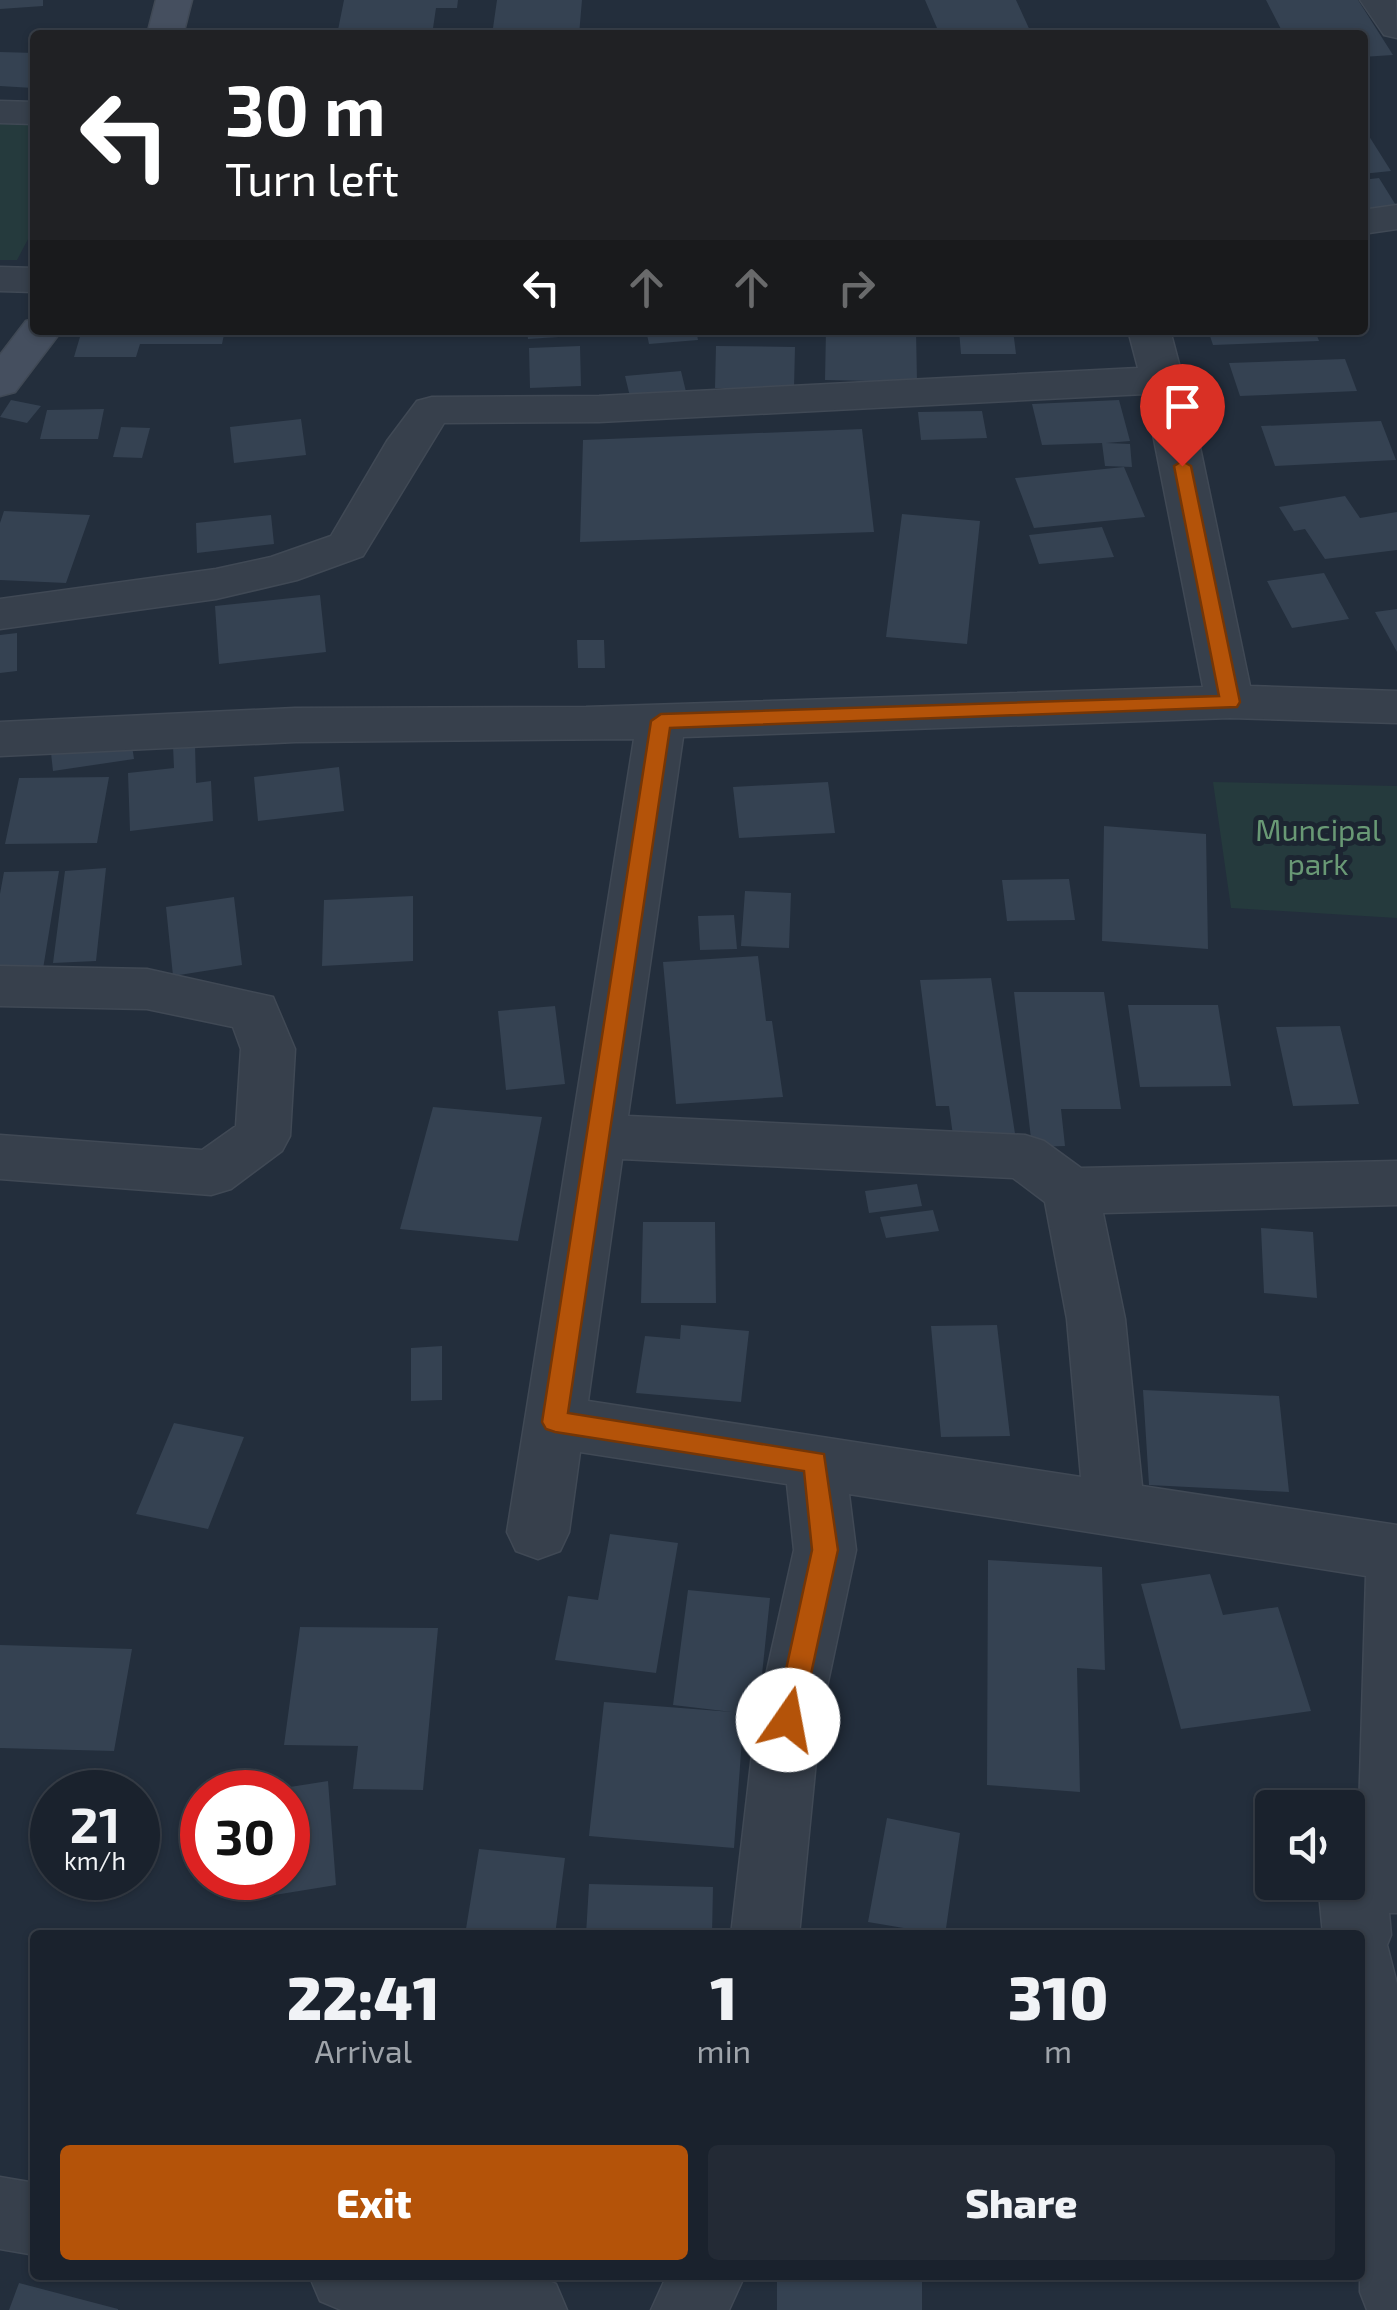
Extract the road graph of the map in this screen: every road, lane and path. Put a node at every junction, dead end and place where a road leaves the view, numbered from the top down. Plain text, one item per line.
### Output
1 (174, 0) edge
2 (1378, 0) edge
3 (1397, 26) edge
4 (166, 30) edge
5 (0, 112) edge
6 (30, 114) edge
7 (1397, 216) edge
8 (1368, 221) edge
9 (0, 279) edge
10 (30, 280) edge
11 (38, 335) edge
12 (1150, 335) edge
13 (1162, 380) junction
14 (0, 382) edge
15 (0, 614) edge
16 (1230, 702) junction
17 (1397, 707) edge
18 (661, 721) junction
19 (0, 739) edge
20 (0, 986) edge
21 (598, 1136) junction
22 (0, 1157) edge
23 (1397, 1183) edge
24 (1071, 1191) junction
25 (555, 1422) junction
26 (815, 1462) junction
27 (1114, 1509) junction
28 (538, 1532) dead end
29 (1394, 1880) edge
30 (766, 1930) edge
31 (1356, 1930) edge
32 (1365, 2007) edge
33 (0, 2213) edge
34 (30, 2218) edge
35 (372, 2280) edge
36 (705, 2280) edge
37 (1397, 2292) edge
38 (530, 2310) edge
39 (688, 2310) edge

1 - 4 main road
2 - 3 street
5 - 6 street
7 - 8 street
9 - 10 street
11 - 14 main road
12 - 13 street
13 - 15 street
13 - 16 street
16 - 17 street
16 - 18 street
18 - 19 street
18 - 21 street
20 - 22 street
21 - 24 street
21 - 25 street
23 - 24 street
24 - 27 street
25 - 26 street
25 - 28 street
26 - 27 street
26 - 30 street
27 - 29 street
29 - 31 street
32 - 37 street
33 - 34 street
35 - 38 street
36 - 39 street

